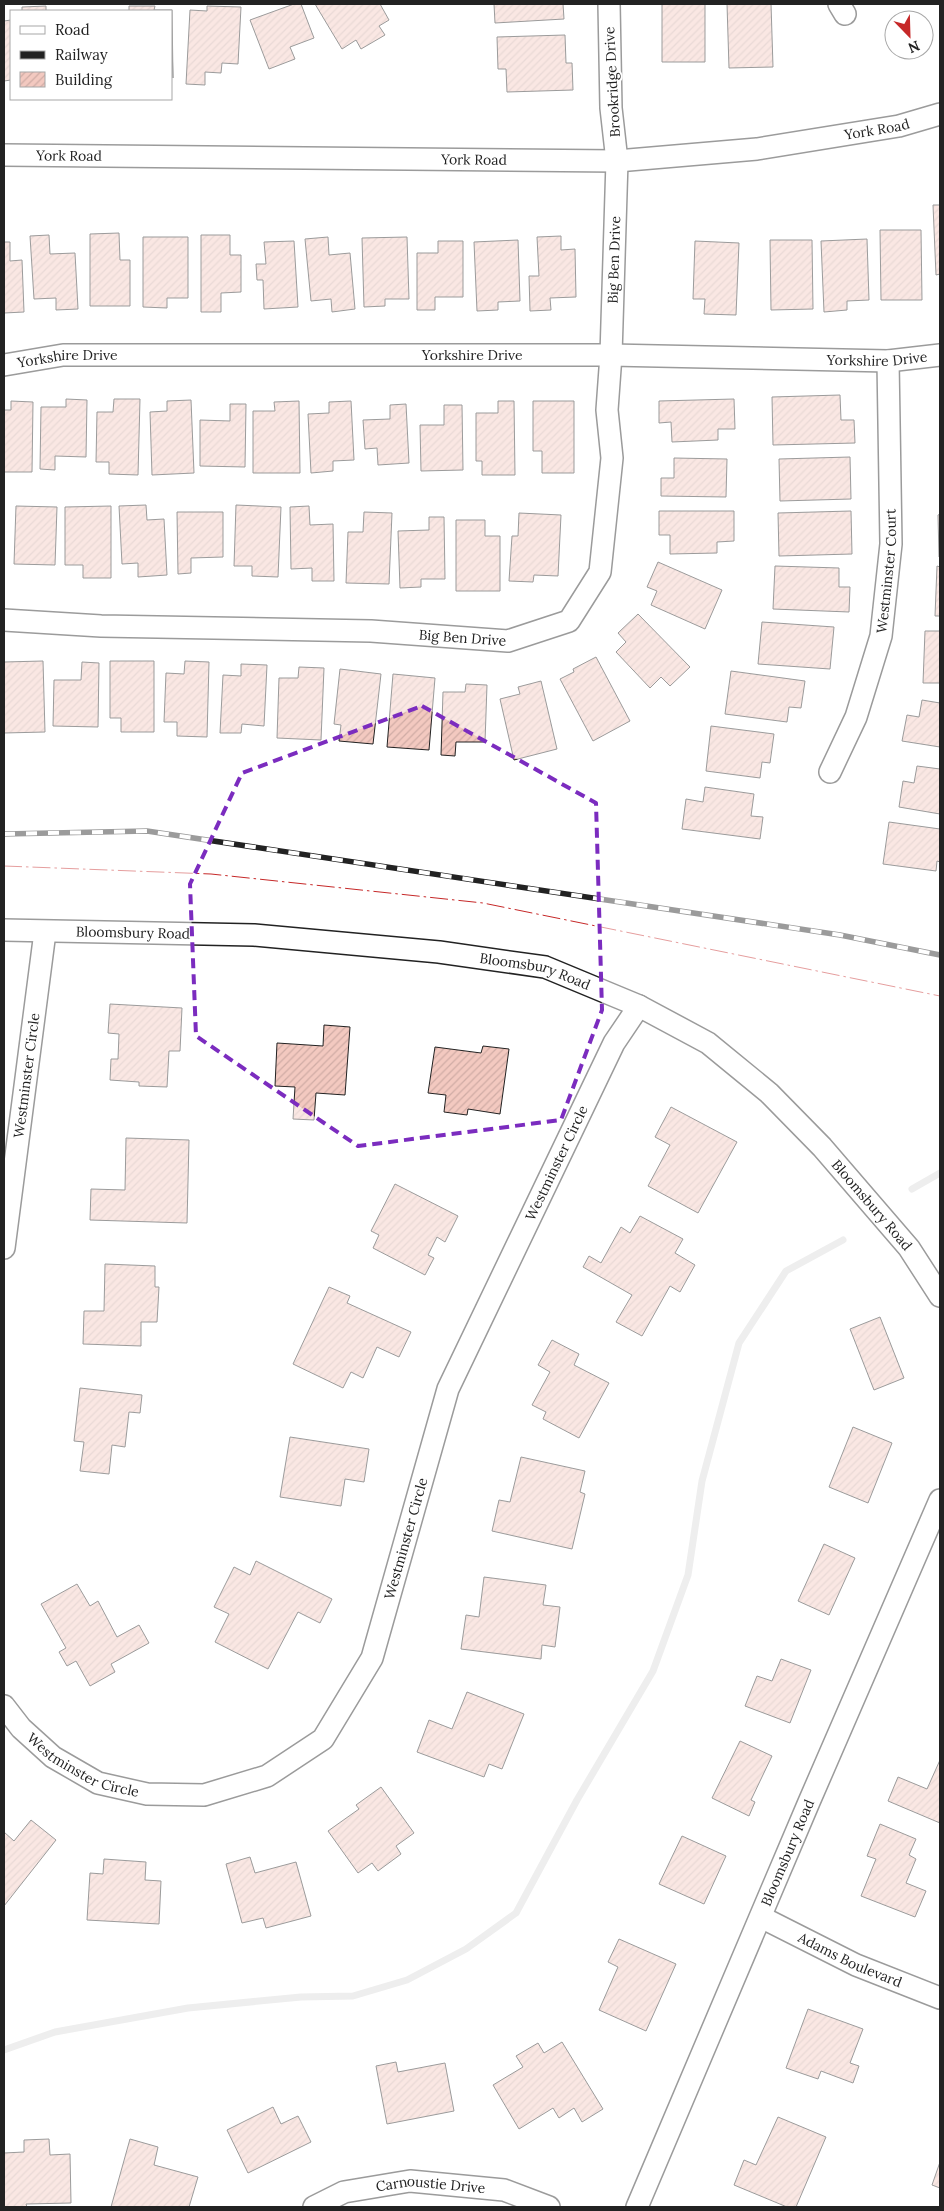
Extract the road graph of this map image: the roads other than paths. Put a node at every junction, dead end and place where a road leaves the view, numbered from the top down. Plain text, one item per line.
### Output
1 (609, 4) edge
2 (940, 114) edge
3 (4, 155) edge
4 (617, 161) junction
5 (611, 355) junction
6 (940, 355) edge
7 (888, 360) junction
8 (4, 365) edge
9 (4, 620) edge
10 (830, 772) dead end
11 (4, 930) edge
12 (45, 932) junction
13 (639, 1006) junction
14 (4, 1248) edge
15 (940, 1296) edge
16 (940, 1500) edge
17 (4, 1706) edge
18 (761, 1917) junction
19 (940, 1998) edge
20 (314, 2207) edge
21 (549, 2207) edge
22 (637, 2207) edge

1 - 4 street, Brookridge Drive
2 - 4 street, York Road
3 - 4 street, York Road
4 - 5 street, Big Ben Drive
5 - 7 street, Yorkshire Drive
5 - 8 street, Yorkshire Drive
5 - 9 street, Big Ben Drive
6 - 7 street, Yorkshire Drive
7 - 10 street, Westminster Court
11 - 12 street, Bloomsbury Road
12 - 13 street, Bloomsbury Road
12 - 14 street, Westminster Circle
13 - 15 street, Bloomsbury Road
13 - 17 street, Westminster Circle
16 - 18 street, Bloomsbury Road
18 - 19 street, Adams Boulevard
18 - 22 street, Bloomsbury Road
20 - 21 street, Carnoustie Drive

